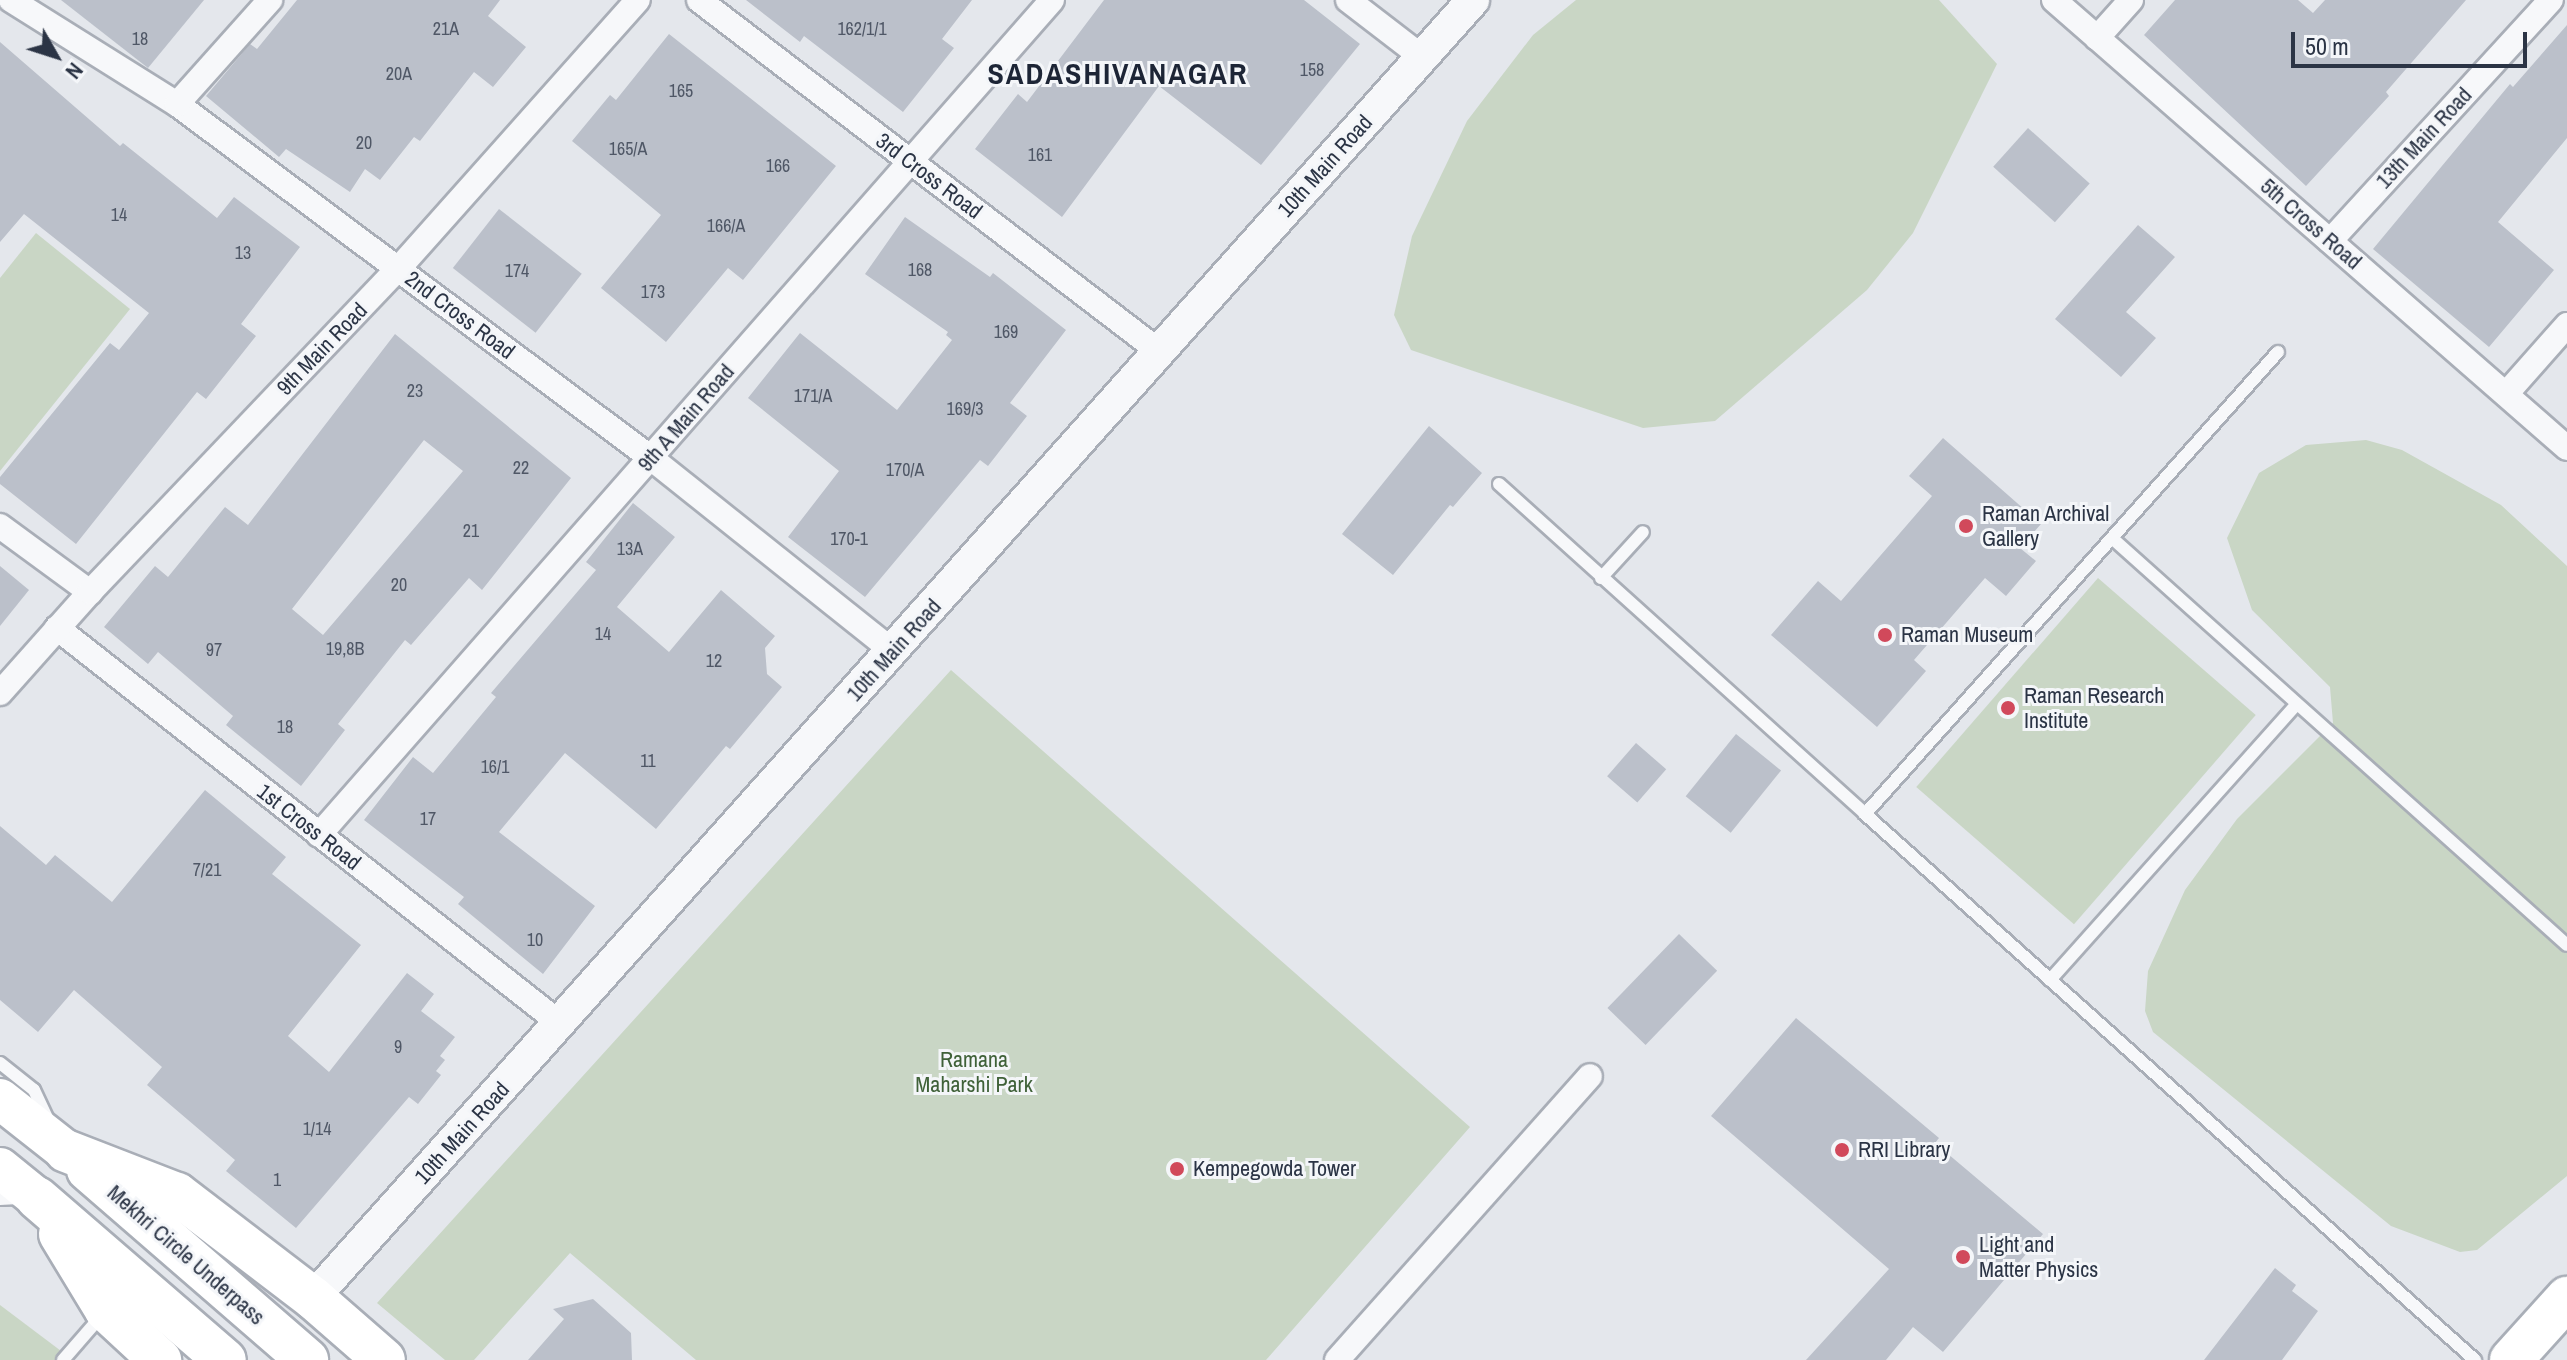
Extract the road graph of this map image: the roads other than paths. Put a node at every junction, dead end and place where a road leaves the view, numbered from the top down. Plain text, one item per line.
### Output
1 (11, 0) edge
2 (270, 0) edge
3 (638, 0) edge
4 (699, 0) edge
5 (1052, 0) edge
6 (1348, 0) edge
7 (1473, 0) edge
8 (2054, 0) edge
9 (2131, 0) edge
10 (2551, 0) edge
11 (2097, 38) junction
12 (1422, 57) junction
13 (177, 104) junction
14 (910, 161) junction
15 (2330, 241) junction
16 (399, 268) junction
17 (2567, 325) edge
18 (1160, 352) junction
19 (2278, 352) dead end
20 (2506, 394) junction
21 (2567, 448) edge
22 (651, 458) junction
23 (1499, 484) dead end
24 (0, 526) edge
25 (1643, 532) dead end
26 (2112, 538) junction
27 (1601, 578) junction
28 (90, 592) junction
29 (57, 628) junction
30 (893, 651) junction
31 (0, 693) edge
32 (2297, 704) junction
33 (1865, 814) junction
34 (319, 835) junction
35 (2567, 945) edge
36 (2050, 980) junction
37 (561, 1024) junction
38 (0, 1063) edge
39 (1590, 1076) dead end
40 (0, 1099) edge
41 (62, 1149) junction
42 (0, 1168) edge
43 (19, 1198) edge
44 (313, 1298) junction
45 (2567, 1298) edge
46 (106, 1310) junction
47 (63, 1360) edge
48 (160, 1360) edge
49 (225, 1360) edge
50 (307, 1360) edge
51 (384, 1360) edge
52 (1337, 1360) edge
53 (2475, 1360) edge
54 (2511, 1360) edge

1 - 13 street, 2nd Cross Road
2 - 13 street
3 - 16 street, 9th Main Road
4 - 14 street, 3rd Cross Road
5 - 14 street, 9th A Main Road
6 - 12 street
7 - 12 street, 10th Main Road
8 - 11 street, 5th Cross Road
9 - 11 street
10 - 15 street, 13th Main Road
11 - 15 street, 5th Cross Road
12 - 18 street, 10th Main Road
13 - 16 street, 2nd Cross Road
14 - 18 street, 3rd Cross Road
14 - 22 street, 9th A Main Road
15 - 20 street, 5th Cross Road
16 - 22 street, 2nd Cross Road
16 - 28 street, 9th Main Road
17 - 20 street
18 - 30 street, 10th Main Road
19 - 26 lane
20 - 21 street, 5th Cross Road
22 - 30 street, 2nd Cross Road
22 - 34 street, 9th A Main Road
23 - 27 lane
24 - 28 street
25 - 27 lane
26 - 32 lane
26 - 33 lane
27 - 33 lane
28 - 29 street, 9th Main Road
29 - 31 street, 9th Main Road
29 - 34 street, 1st Cross Road
30 - 37 street, 10th Main Road
32 - 35 lane
32 - 36 lane
33 - 36 lane
34 - 37 street, 1st Cross Road
36 - 53 lane
37 - 44 street, 10th Main Road
38 - 41 lane
39 - 52 street
40 - 41 main road
41 - 44 highway
41 - 50 highway, Mekhri Circle Underpass
42 - 43 main road
43 - 46 highway
43 - 49 highway
44 - 51 highway
45 - 54 highway
46 - 47 lane
46 - 48 highway

